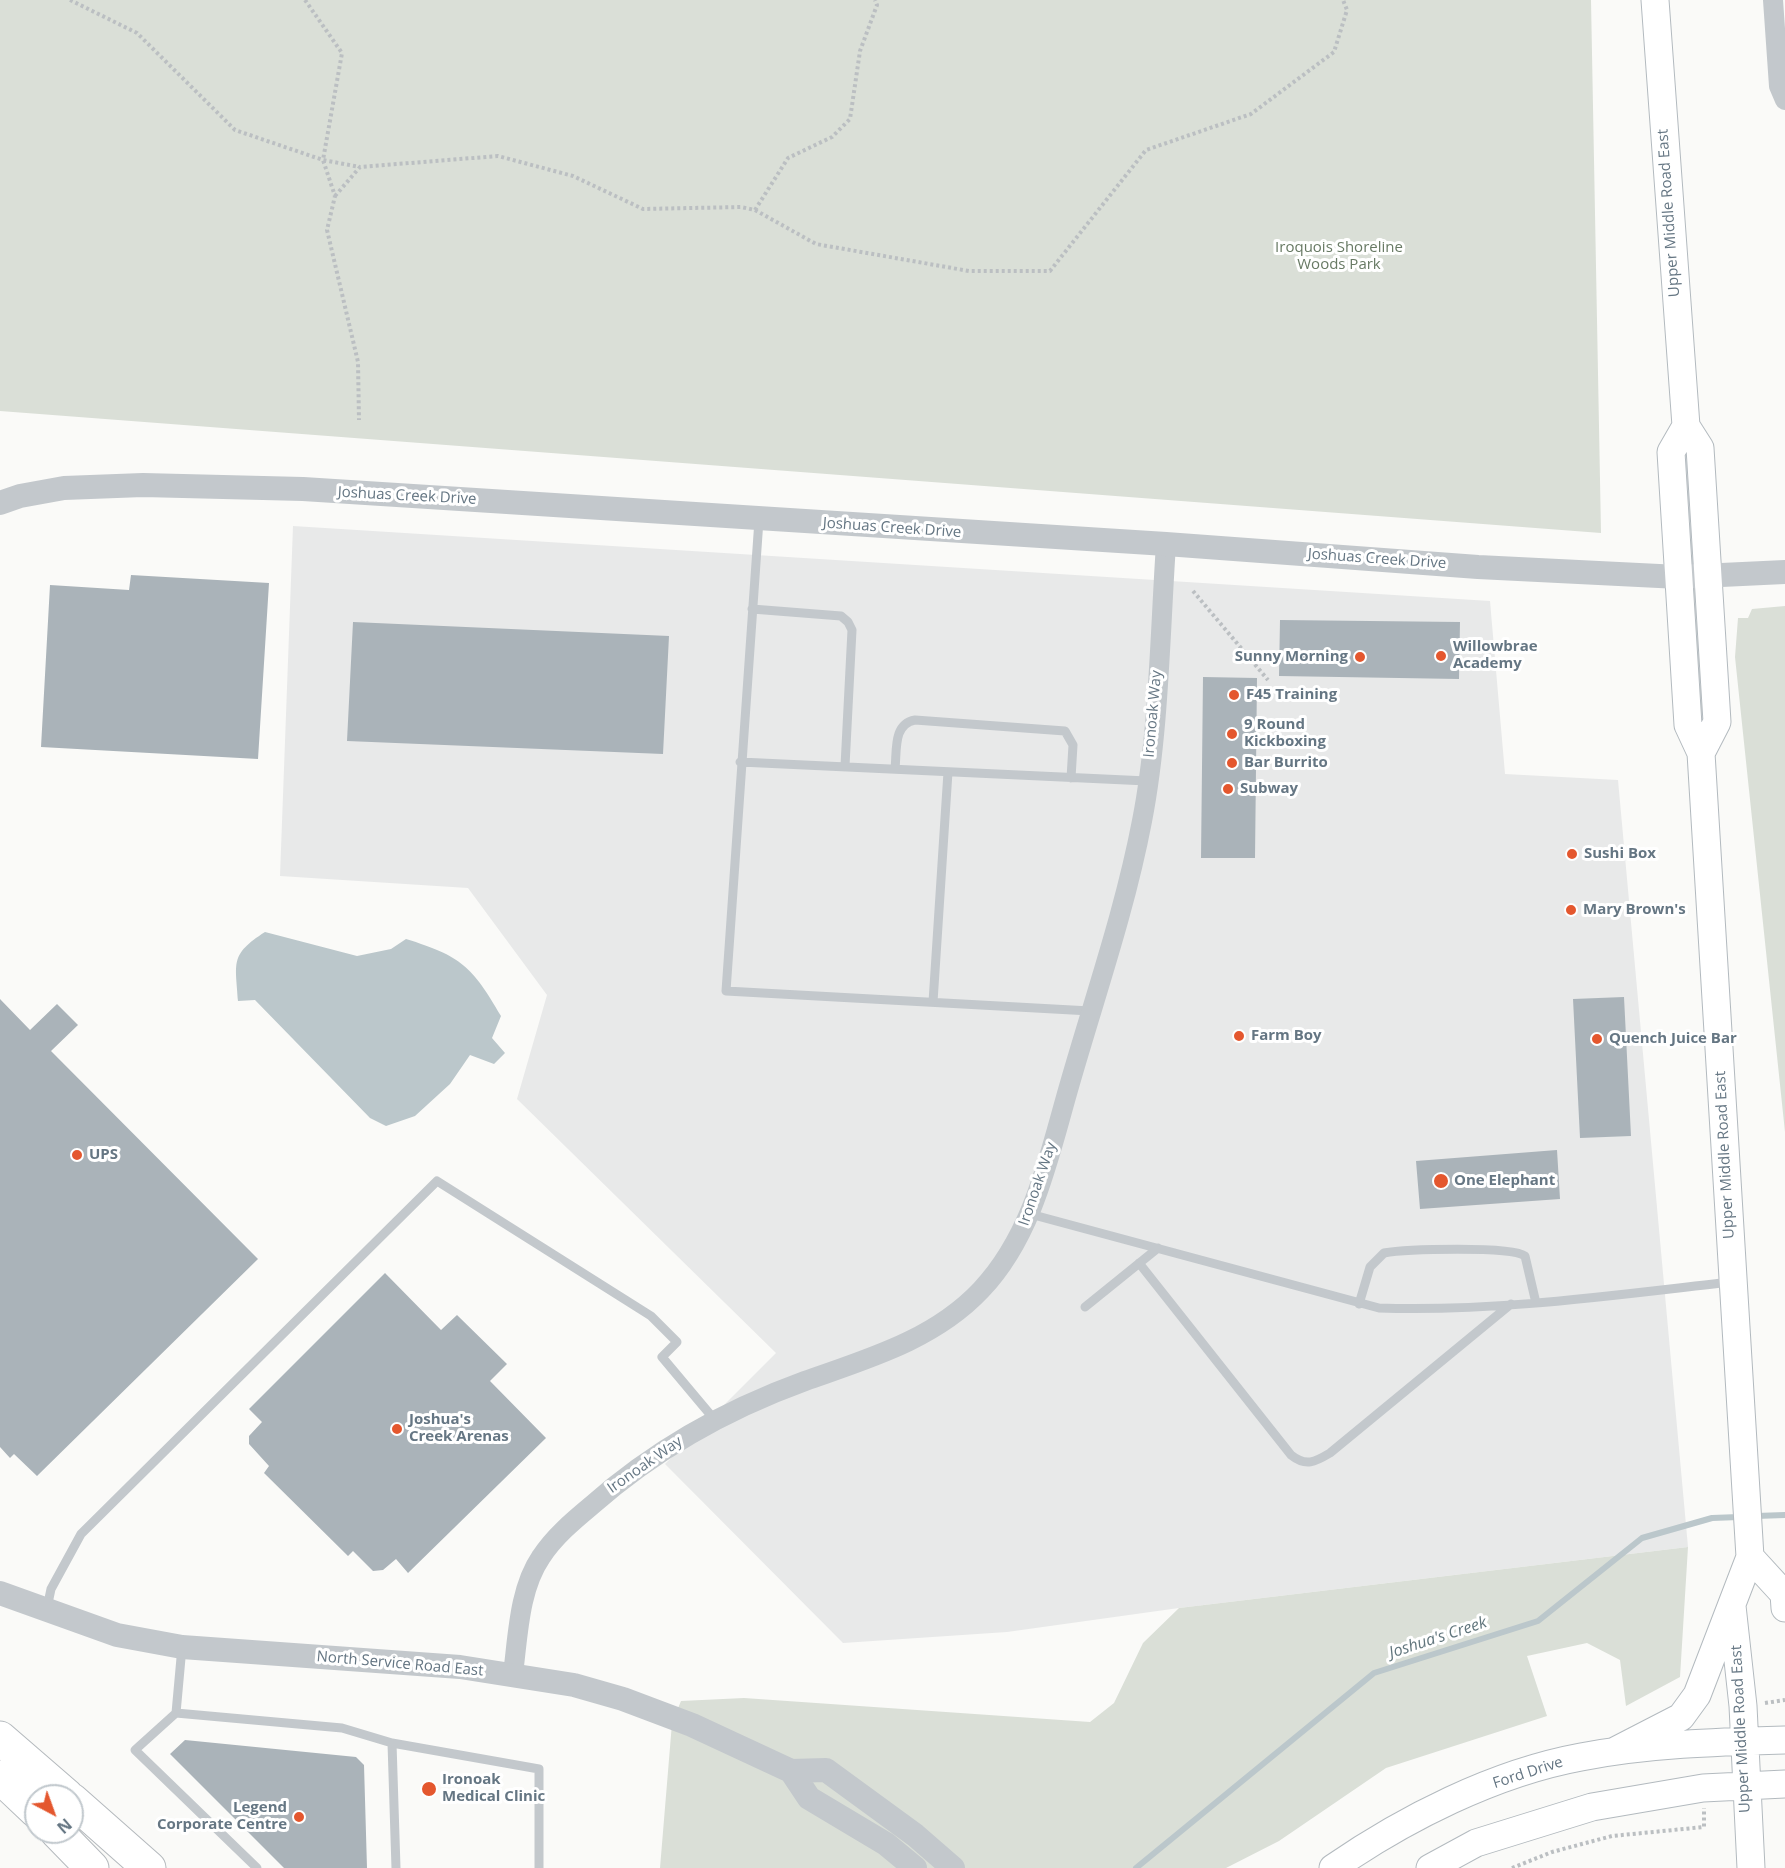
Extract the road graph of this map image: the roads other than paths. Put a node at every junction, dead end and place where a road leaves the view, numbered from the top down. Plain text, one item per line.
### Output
1 (1654, 0) edge
2 (1773, 0) edge
3 (1785, 100) edge
4 (1686, 426) junction
5 (0, 503) edge
6 (759, 519) junction
7 (1166, 544) junction
8 (1785, 572) edge
9 (1679, 577) junction
10 (1708, 577) junction
11 (752, 609) junction
12 (1701, 753) junction
13 (740, 762) junction
14 (845, 766) junction
15 (895, 769) junction
16 (948, 772) junction
17 (1071, 778) junction
18 (1147, 781) junction
19 (933, 1002) junction
20 (1090, 1011) junction
21 (1030, 1214) junction
22 (1158, 1248) junction
23 (1139, 1263) junction
24 (1732, 1282) junction
25 (1536, 1302) junction
26 (1359, 1304) junction
27 (1511, 1304) junction
28 (1085, 1307) dead end
29 (714, 1419) junction
30 (1749, 1551) junction
31 (0, 1593) edge
32 (1731, 1600) junction
33 (1785, 1608) edge
34 (46, 1611) junction
35 (182, 1647) junction
36 (513, 1674) junction
37 (176, 1713) junction
38 (0, 1738) edge
39 (1785, 1740) edge
40 (1744, 1741) junction
41 (392, 1743) junction
42 (1615, 1751) junction
43 (791, 1771) junction
44 (0, 1777) edge
45 (53, 1784) edge
46 (1785, 1784) edge
47 (1745, 1786) junction
48 (24, 1800) edge
49 (84, 1811) edge
50 (69, 1844) edge
51 (92, 1868) edge
52 (149, 1868) edge
53 (257, 1868) edge
54 (396, 1868) edge
55 (538, 1868) edge
56 (915, 1868) edge
57 (953, 1868) edge
58 (1332, 1868) edge
59 (1430, 1868) edge
60 (1751, 1868) edge

1 - 4 main road, Upper Middle Road East
2 - 3 street
4 - 9 main road, Upper Middle Road East
4 - 10 main road, Upper Middle Road East
5 - 6 street, Joshuas Creek Drive
6 - 7 street, Joshuas Creek Drive
6 - 11 lane
7 - 9 street, Joshuas Creek Drive
7 - 18 street, Ironoak Way
8 - 10 street, Joshuas Creek Drive
9 - 10 street, Joshuas Creek Drive
9 - 12 main road, Upper Middle Road East
10 - 12 main road, Upper Middle Road East
11 - 13 lane
11 - 14 lane
12 - 24 main road, Upper Middle Road East
13 - 14 lane
13 - 19 lane
14 - 15 lane
15 - 16 lane
15 - 17 lane
16 - 17 lane
16 - 19 lane
17 - 18 lane
18 - 20 street, Ironoak Way
19 - 20 lane
20 - 21 street, Ironoak Way
21 - 22 lane
21 - 29 street, Ironoak Way
22 - 23 lane
22 - 26 lane
23 - 27 lane
23 - 28 lane
24 - 25 lane
24 - 30 main road, Upper Middle Road East
25 - 26 lane
25 - 27 lane
26 - 27 lane
29 - 34 lane
29 - 36 street, Ironoak Way
30 - 32 main road, Upper Middle Road East
30 - 33 main road
31 - 34 street, North Service Road East
32 - 40 main road, Upper Middle Road East
32 - 42 main road
34 - 35 street, North Service Road East
35 - 36 street, North Service Road East
35 - 37 lane
36 - 43 street, North Service Road East
37 - 41 lane
37 - 53 lane
38 - 45 highway
39 - 40 main road, Ford Drive
40 - 42 main road, Ford Drive
40 - 47 main road, Upper Middle Road East
41 - 54 lane
41 - 55 lane
42 - 58 main road, Ford Drive
43 - 56 street
43 - 57 street, North Service Road East
44 - 48 highway
46 - 47 main road
47 - 59 main road
47 - 60 main road, Upper Middle Road East
49 - 52 highway
50 - 51 highway

